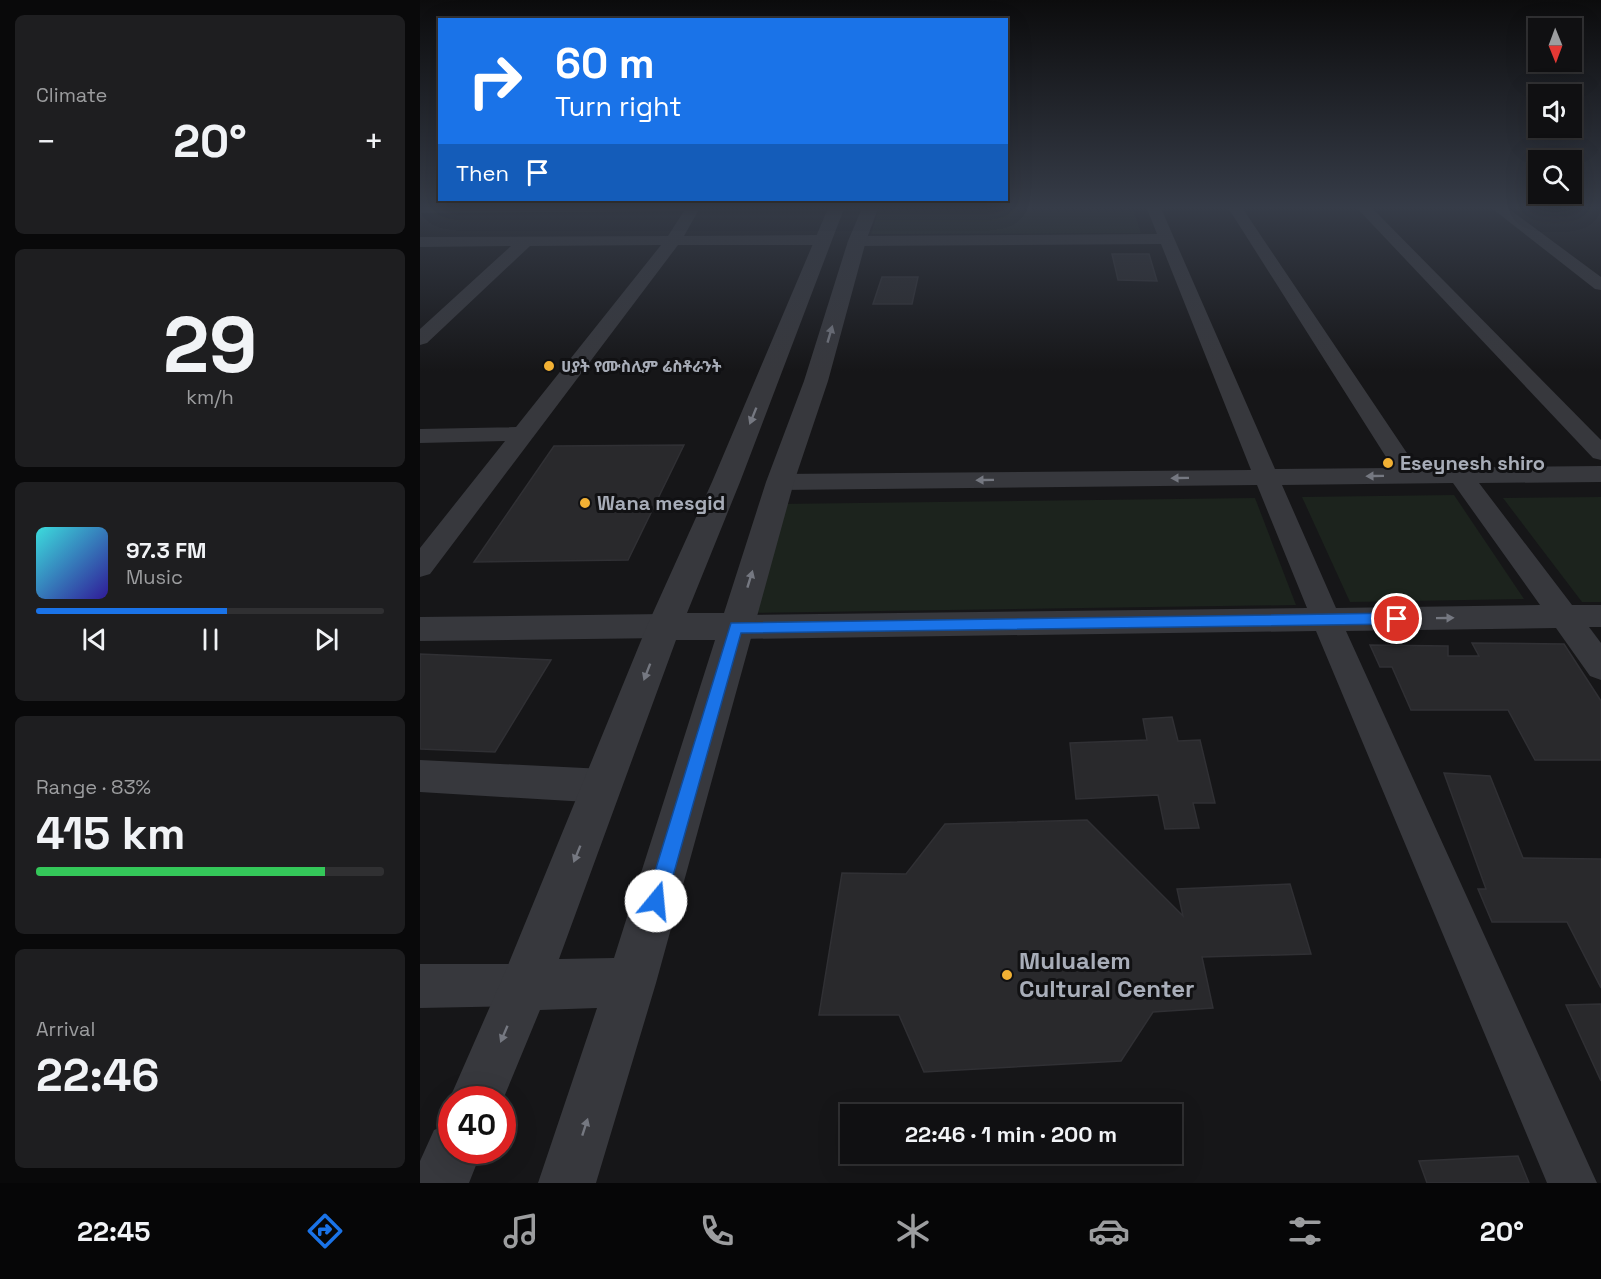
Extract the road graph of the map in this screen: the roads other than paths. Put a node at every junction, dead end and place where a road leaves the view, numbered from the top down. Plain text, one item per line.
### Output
1 (504, 261) edge
2 (657, 261) edge
3 (833, 261) edge
4 (833, 261) edge
5 (1175, 261) edge
6 (1270, 261) edge
7 (1415, 261) edge
8 (1569, 261) edge
9 (1601, 285) edge
10 (420, 339) edge
11 (791, 382) junction
12 (522, 434) junction
13 (420, 436) edge
14 (1601, 453) edge
15 (1601, 474) edge
16 (1460, 475) junction
17 (1410, 476) junction
18 (1266, 477) junction
19 (726, 482) junction
20 (780, 482) junction
21 (420, 567) edge
22 (1564, 616) junction
23 (1601, 616) edge
24 (1326, 620) junction
25 (664, 626) junction
26 (736, 627) junction
27 (420, 628) edge
28 (1601, 667) edge
29 (420, 776) edge
30 (604, 786) junction
31 (632, 983) junction
32 (525, 985) junction
33 (420, 987) edge
34 (482, 1086) edge
35 (448, 1164) edge
36 (440, 1183) edge
37 (567, 1183) edge
38 (1572, 1183) edge

1 - 10 street
2 - 12 street
11 -> 3 street
4 - 11 street
5 - 18 street
6 - 17 street
7 - 14 street
8 - 9 street
11 -> 19 street
11 - 20 street
12 - 13 street
12 - 21 street
15 - 16 street
16 - 17 street
16 - 22 street
17 -> 18 street
18 -> 20 street
18 - 24 street
19 - 20 street
19 - 25 street
26 -> 20 street
22 - 23 street
24 -> 22 street
22 - 28 street
24 - 26 street
24 - 38 street
25 - 26 street
25 - 27 street
25 -> 30 street
26 - 31 street
29 - 30 street
30 -> 32 street
31 - 32 street
37 -> 31 street
32 - 33 street
32 -> 34 street
35 - 36 street

